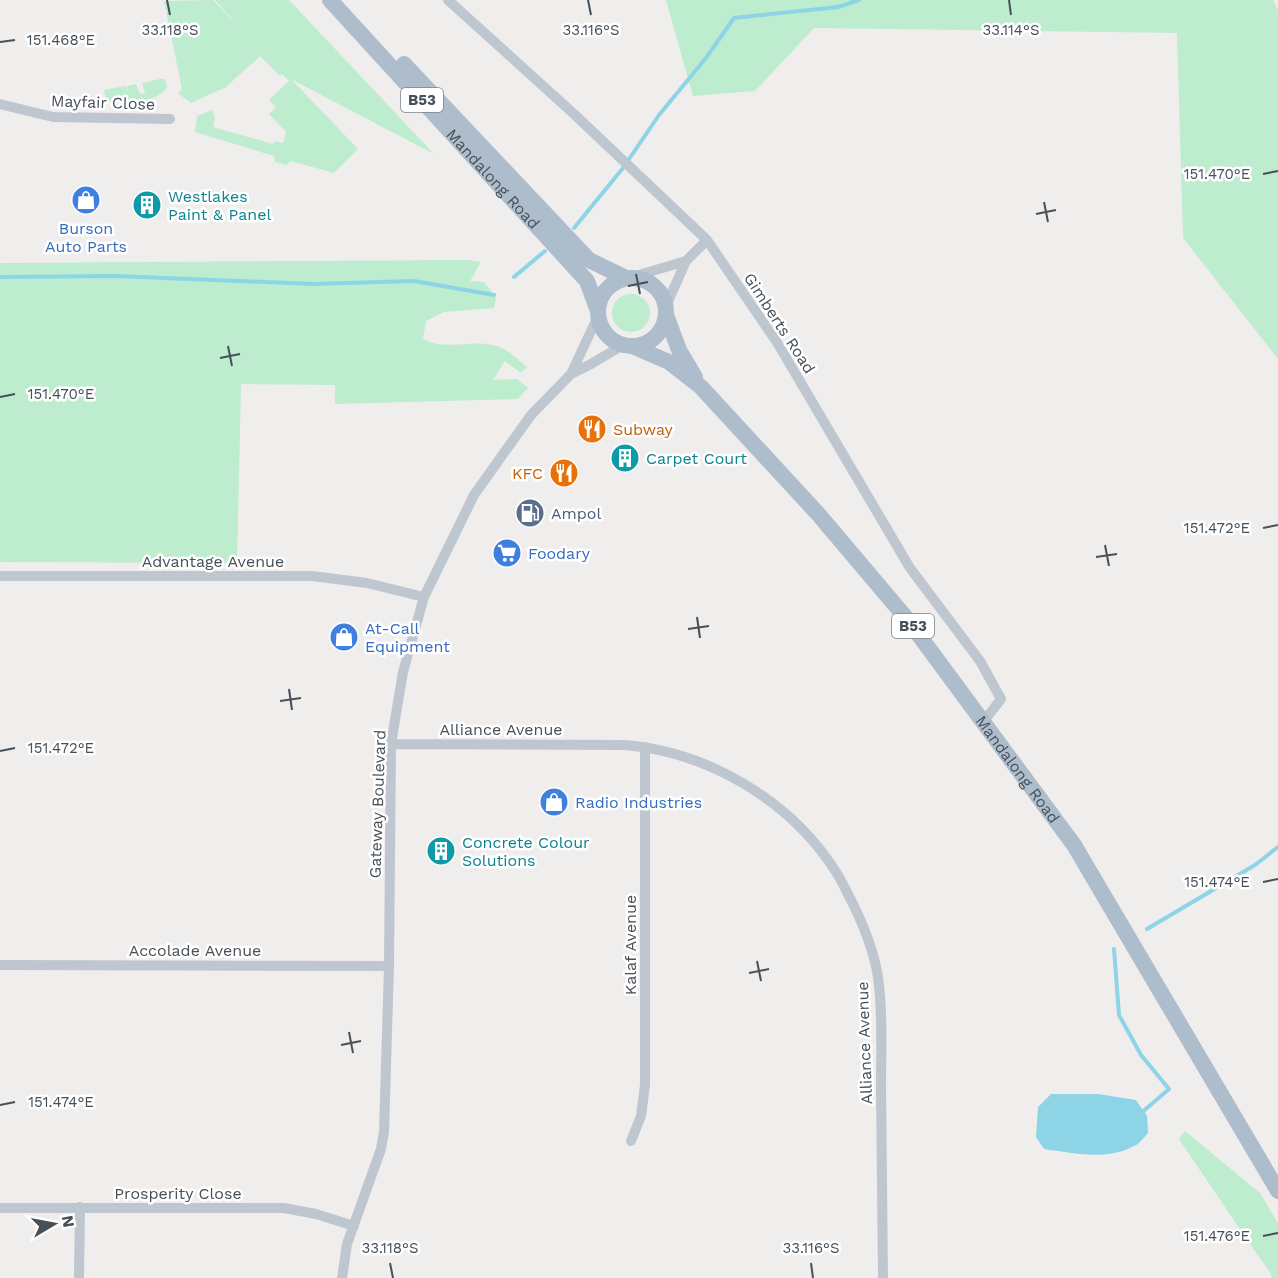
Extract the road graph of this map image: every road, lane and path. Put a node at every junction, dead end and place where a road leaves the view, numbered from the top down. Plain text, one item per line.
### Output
1 (330, 0) edge
2 (344, 0) edge
3 (448, 0) edge
4 (0, 105) edge
5 (170, 119) dead end
6 (707, 240) junction
7 (686, 261) junction
8 (629, 277) junction
9 (666, 310) junction
10 (598, 313) junction
11 (628, 346) junction
12 (570, 374) junction
13 (701, 387) junction
14 (0, 576) edge
15 (424, 597) junction
16 (984, 721) junction
17 (391, 744) junction
18 (645, 747) junction
19 (0, 965) edge
20 (389, 966) junction
21 (631, 1141) dead end
22 (1278, 1191) edge
23 (80, 1207) junction
24 (0, 1208) edge
25 (354, 1226) junction
26 (79, 1278) edge
27 (342, 1278) edge
28 (883, 1278) edge

1 - 10 main road, Mandalong Road / B53
2 - 8 main road, Mandalong Road / B53
3 - 6 street, Gimberts Road
4 - 5 street, Mayfair Close
6 - 7 street
6 - 16 street, Gimberts Road
7 - 8 street
7 - 9 street
8 - 9 main road, B53
8 - 10 main road
9 - 11 main road
9 - 13 main road, Mandalong Road / B53
10 - 11 main road, B53
10 - 12 street, Gateway Boulevard
11 - 12 street, Gateway Boulevard
11 - 13 main road, Mandalong Road / B53
12 - 15 street, Gateway Boulevard
13 - 16 main road, Mandalong Road / B53
14 - 15 street, Advantage Avenue
15 - 17 street, Gateway Boulevard
16 - 22 main road, Mandalong Road / B53
17 - 18 street, Alliance Avenue
17 - 20 street, Gateway Boulevard
18 - 21 street, Kalaf Avenue
18 - 28 street, Alliance Avenue
19 - 20 street, Accolade Avenue
20 - 25 street, Gateway Boulevard
23 - 24 street, Prosperity Close
23 - 25 street, Prosperity Close
23 - 26 street
25 - 27 street, Gateway Boulevard

